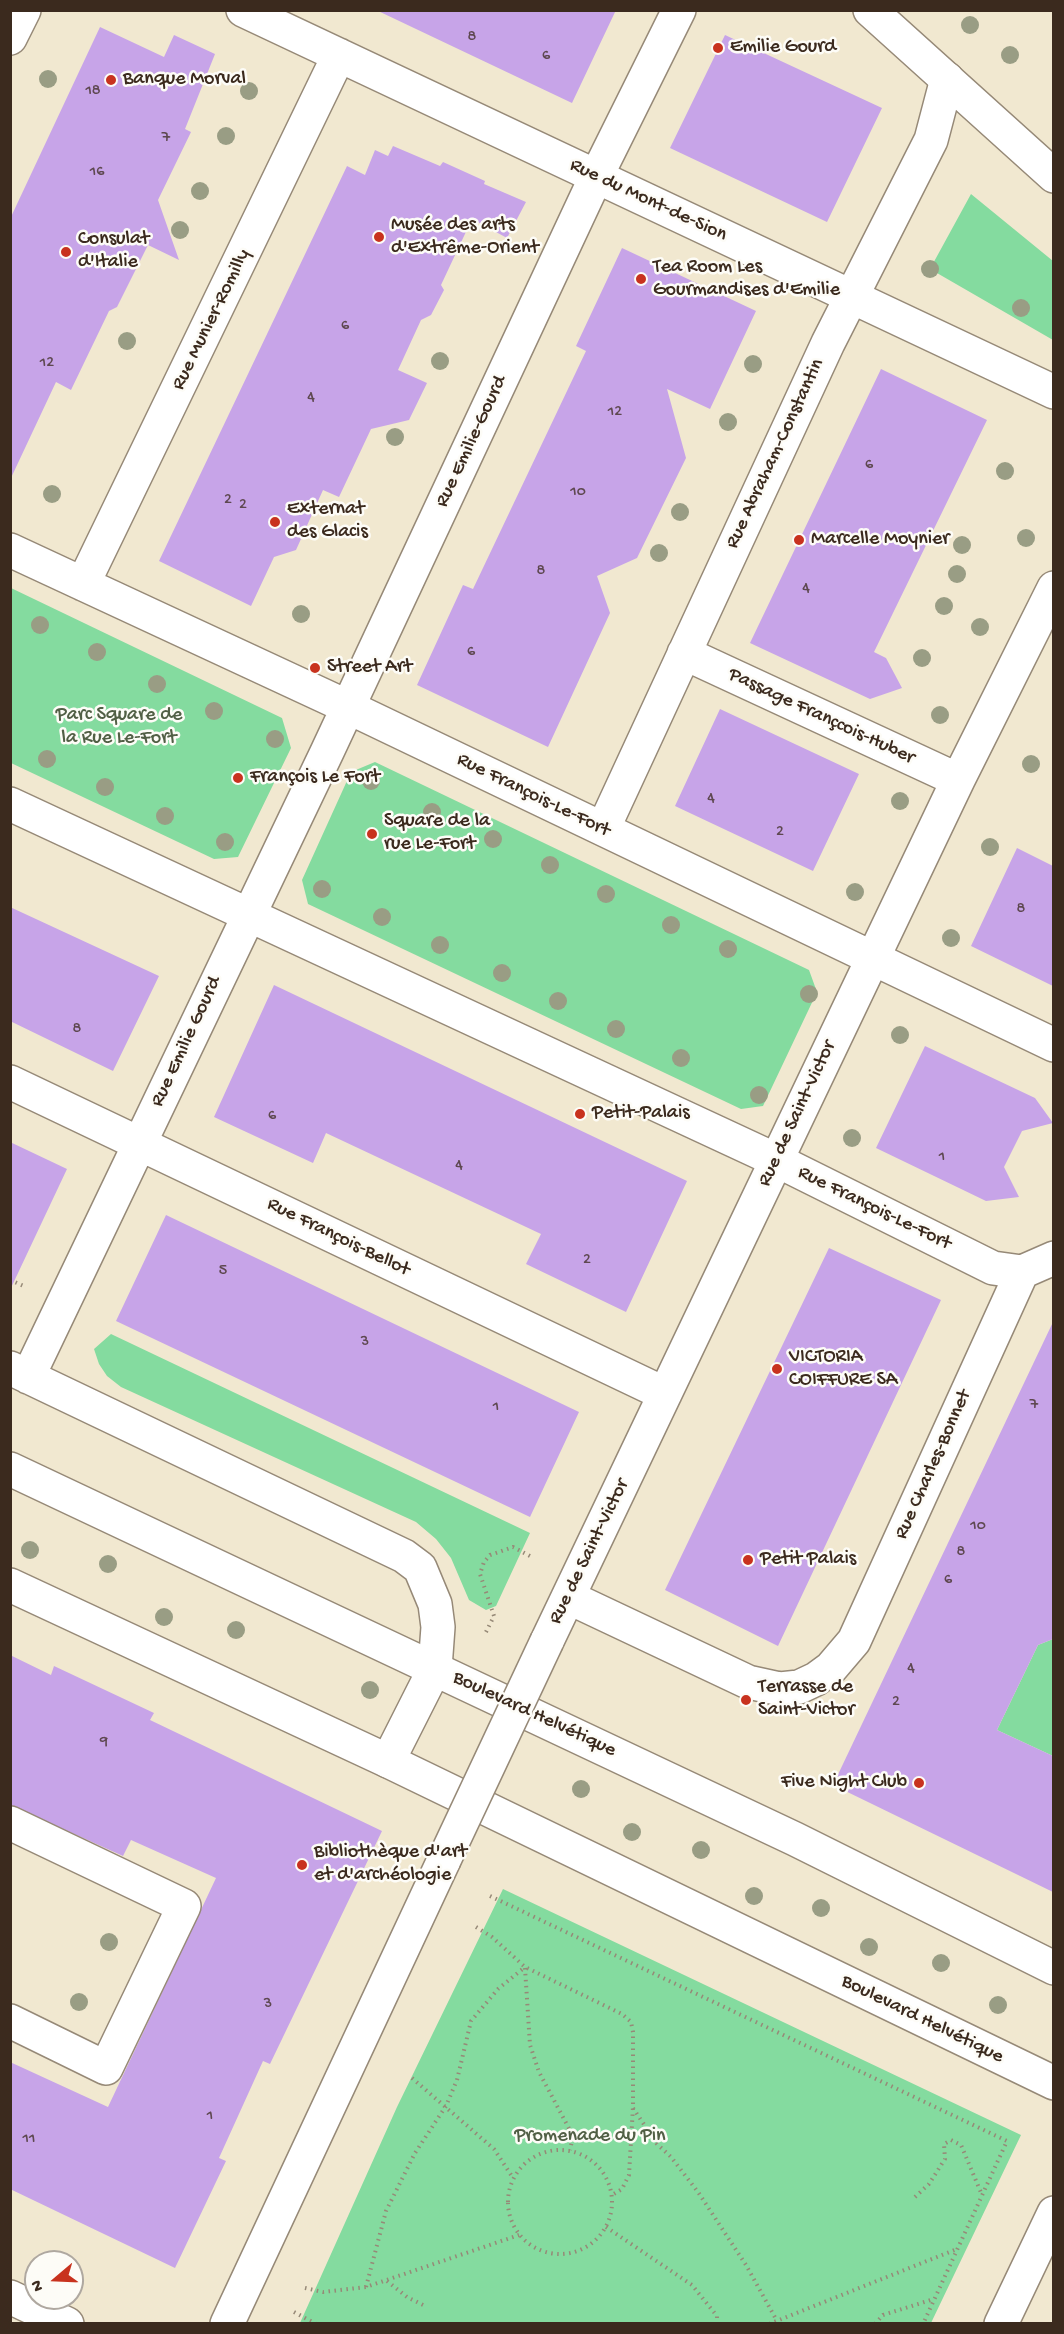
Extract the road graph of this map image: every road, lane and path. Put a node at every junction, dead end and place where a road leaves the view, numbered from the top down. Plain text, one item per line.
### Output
1 (24, 10) edge
2 (243, 10) edge
3 (679, 10) edge
4 (870, 10) edge
5 (10, 38) edge
6 (339, 55) junction
7 (947, 79) junction
8 (1053, 176) edge
9 (596, 177) junction
10 (851, 296) junction
11 (1053, 392) edge
12 (10, 550) edge
13 (83, 584) junction
14 (1053, 588) edge
15 (684, 653) junction
16 (348, 707) junction
17 (958, 780) junction
18 (10, 804) edge
19 (603, 829) junction
20 (248, 915) junction
21 (872, 959) junction
22 (1053, 1045) edge
23 (10, 1082) edge
24 (141, 1144) junction
25 (776, 1160) junction
26 (1053, 1258) edge
27 (1022, 1272) junction
28 (10, 1280) edge
29 (26, 1287) dead end
30 (20, 1372) edge
31 (665, 1394) junction
32 (10, 1469) edge
33 (530, 1556) dead end
34 (10, 1585) edge
35 (568, 1597) junction
36 (486, 1632) dead end
37 (435, 1668) junction
38 (388, 1761) junction
39 (10, 1823) edge
40 (490, 1896) dead end
41 (476, 1927) dead end
42 (525, 1967) junction
43 (1053, 1968) edge
44 (10, 2021) edge
45 (412, 2078) dead end
46 (1053, 2083) edge
47 (446, 2106) junction
48 (633, 2107) junction
49 (570, 2150) junction
50 (513, 2178) junction
51 (612, 2195) junction
52 (915, 2197) dead end
53 (982, 2197) junction
54 (1053, 2212) edge
55 (606, 2227) junction
56 (519, 2235) junction
57 (958, 2249) junction
58 (387, 2281) junction
59 (366, 2287) junction
60 (305, 2288) dead end
61 (10, 2297) edge
62 (935, 2299) junction
63 (425, 2307) dead end
64 (234, 2310) edge
65 (294, 2312) dead end
66 (777, 2321) junction
67 (67, 2324) edge
68 (316, 2324) edge
69 (717, 2324) edge
70 (769, 2324) edge
71 (876, 2324) edge
72 (923, 2324) edge
73 (1001, 2324) edge

1 - 5 street
2 - 6 street, Rue du Mont-de-Sion
3 - 9 street
4 - 7 street
6 - 9 street, Rue du Mont-de-Sion
6 - 13 street, Rue Munier-Romilly
7 - 8 street
7 - 10 street, Rue Abraham-Constantin
9 - 10 street, Rue du Mont-de-Sion
9 - 16 street, Rue Emilie-Gourd
10 - 11 street, Rue du Mont-de-Sion
10 - 15 street, Rue Abraham-Constantin
12 - 13 street, Rue François-Le-Fort
13 - 16 street, Rue François-Le-Fort
14 - 17 street, Rue de Saint-Victor
15 - 17 street, Passage Françcois-Huber
15 - 19 street, Rue Abraham-Constantin
16 - 19 street, Rue François-Le-Fort
16 - 20 street, Rue Emilie Gourd
17 - 21 street, Rue de Saint-Victor
18 - 20 street, Rue François-Le-Fort
19 - 21 street, Rue François-Le-Fort
20 - 24 street, Rue Emilie Gourd
20 - 25 street, Rue François-Le-Fort
21 - 22 street, Rue François-Le-Fort
21 - 25 street, Rue de Saint-Victor
23 - 24 street, Rue François-Bellot
24 - 30 street, Rue Emilie Gourd
24 - 31 street, Rue François-Bellot
25 - 27 street, Rue François-Le-Fort
25 - 31 street, Rue de Saint-Victor
26 - 27 street
27 - 35 street, Rue Charles-Bonnet
28 - 29 path
30 - 37 street
31 - 35 street, Rue de Saint-Victor
32 - 37 street, Boulevard Helvétique
33 - 36 path
34 - 38 street, Boulevard Helvétique
35 - 64 street, Rue de Saint-Victor, bridge
37 - 38 street
37 - 43 street, Boulevard Helvétique
38 - 46 street, Boulevard Helvétique
39 - 44 street
40 - 53 path
41 - 42 path
42 - 47 path
42 - 48 path
42 - 49 path
45 - 47 path
47 - 50 path
47 - 59 path
48 - 51 path
48 - 66 path
49 - 50 path
49 - 51 path
50 - 56 path
51 - 55 path
52 - 53 path
53 - 57 path
54 - 73 street
55 - 56 path
55 - 69 path
56 - 58 path
57 - 62 path
57 - 66 path
58 - 59 path
58 - 63 path
59 - 60 path
61 - 67 street
62 - 71 path
62 - 72 path
65 - 68 path
66 - 70 path

